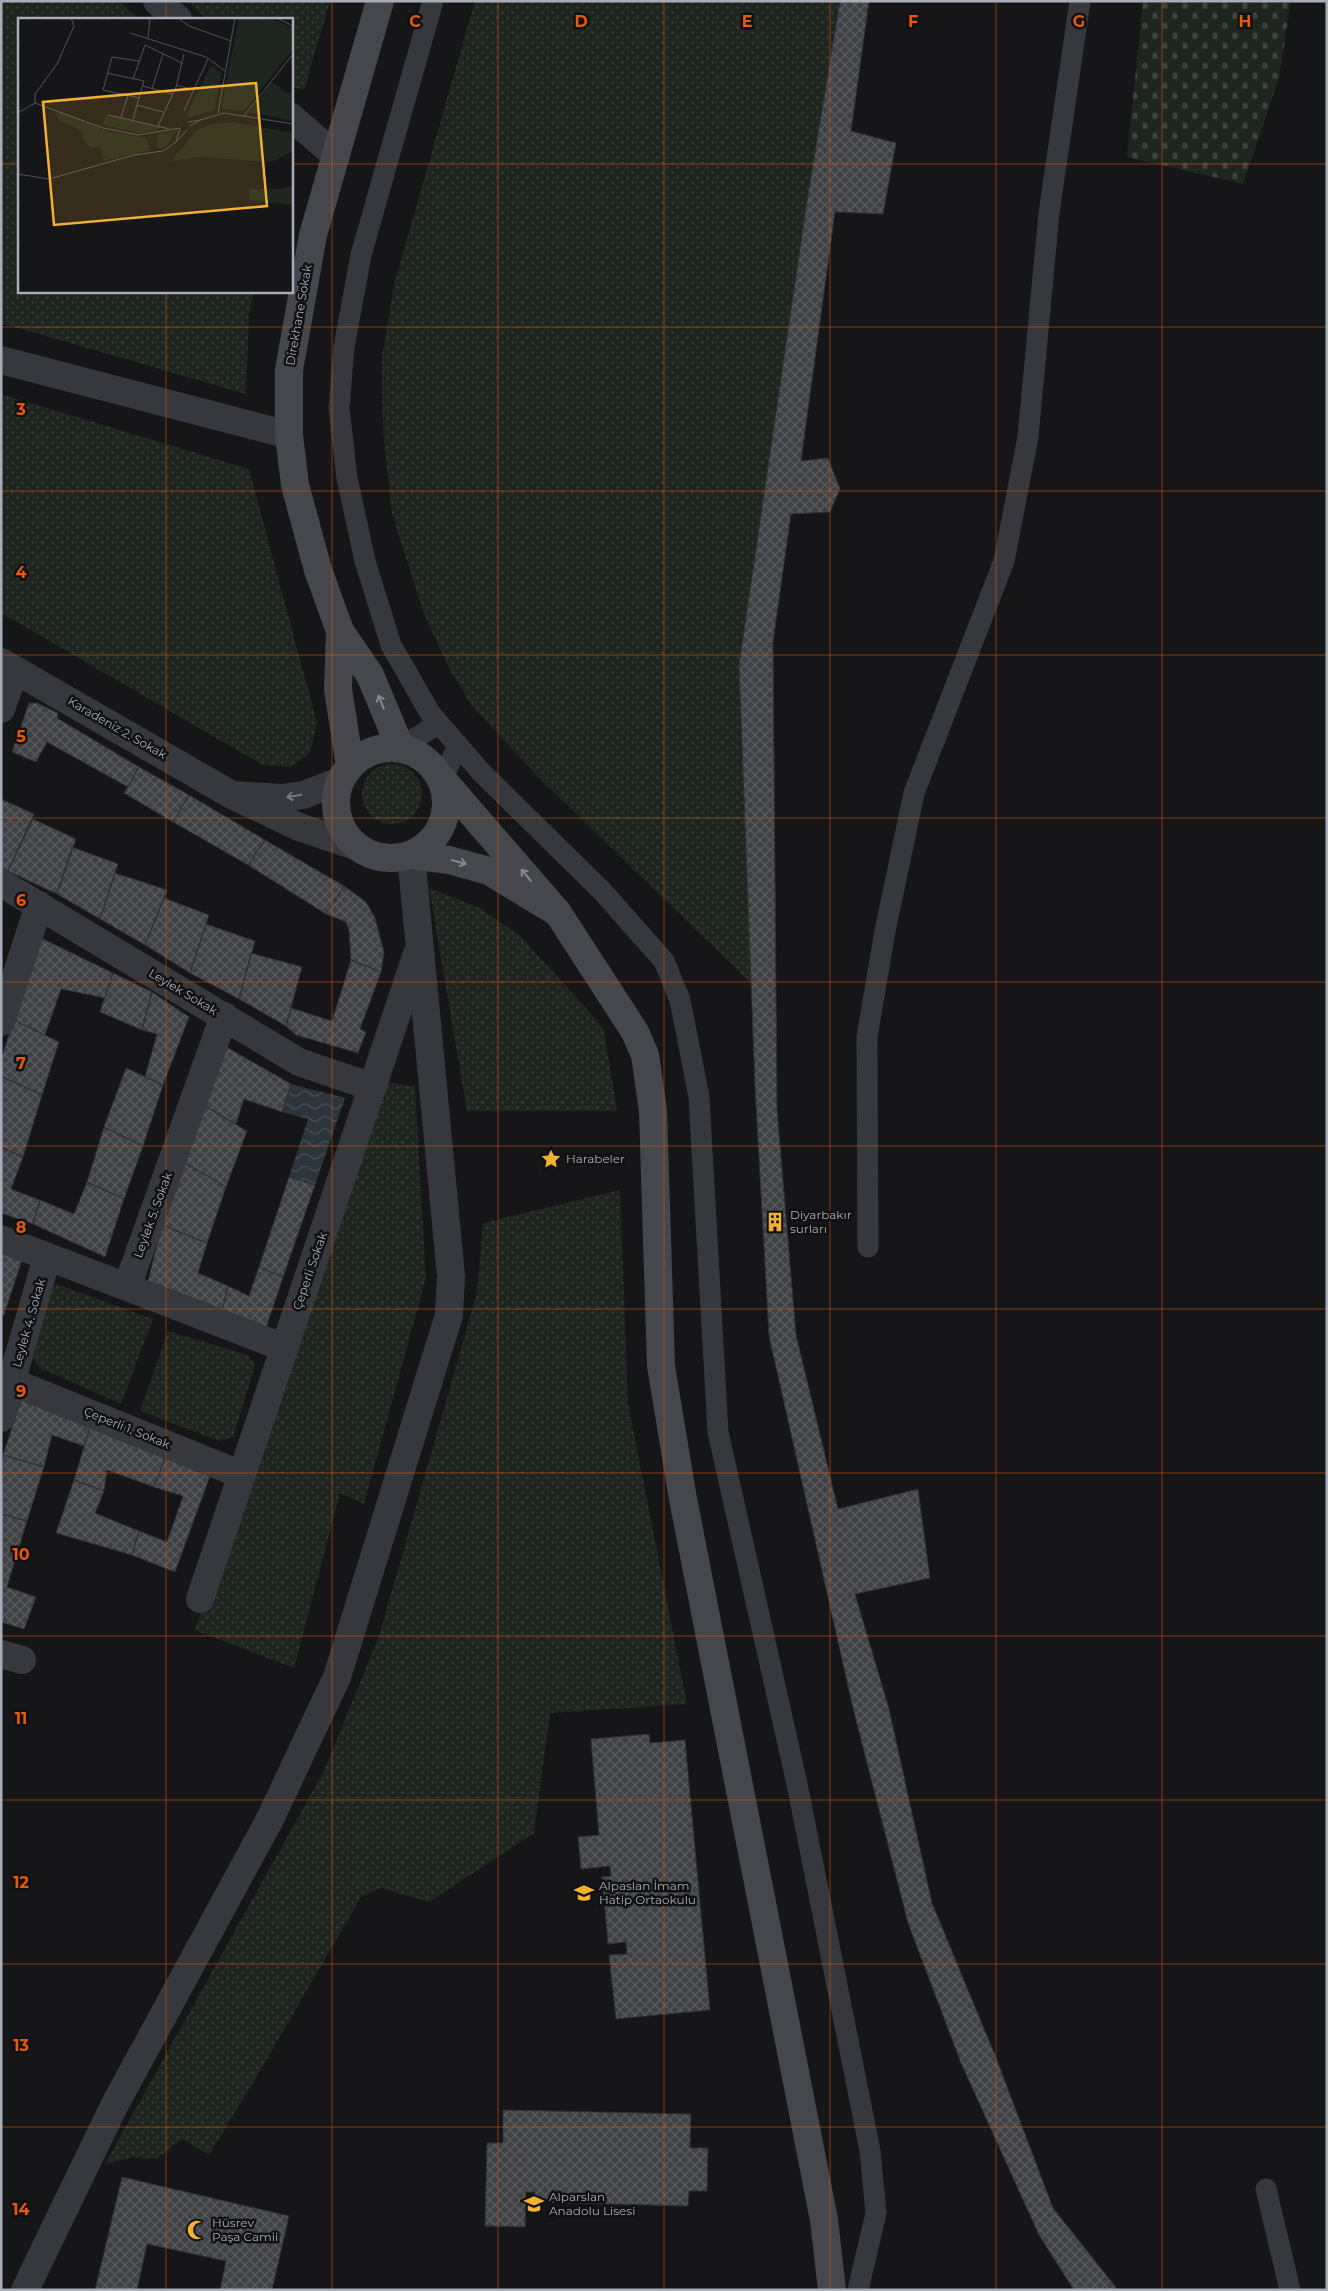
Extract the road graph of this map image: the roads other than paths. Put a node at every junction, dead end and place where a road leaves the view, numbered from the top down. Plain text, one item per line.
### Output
1 (157, 1) edge
2 (380, 1) edge
3 (433, 1) edge
4 (1080, 1) edge
5 (177, 18) edge
6 (292, 118) edge
7 (336, 156) junction
8 (1, 360) edge
9 (289, 435) junction
10 (340, 631) junction
11 (8, 666) edge
12 (1, 709) edge
13 (439, 724) junction
14 (458, 746) junction
15 (400, 748) junction
16 (345, 773) junction
17 (442, 779) junction
18 (232, 795) junction
19 (358, 847) junction
20 (411, 855) junction
21 (1, 883) edge
22 (39, 905) junction
23 (558, 913) junction
24 (421, 943) junction
25 (224, 1016) junction
26 (1, 1022) edge
27 (372, 1087) junction
28 (1, 1239) edge
29 (868, 1247) dead end
30 (47, 1258) junction
31 (127, 1287) junction
32 (284, 1348) junction
33 (12, 1382) junction
34 (1, 1418) edge
35 (242, 1475) junction
36 (200, 1599) dead end
37 (1266, 2189) dead end
38 (25, 2290) edge
39 (832, 2290) edge
40 (858, 2290) edge
41 (1290, 2290) edge

1 - 5 street
2 - 7 street, Direkhane Sokak
3 - 13 lane
4 - 29 lane
6 - 7 street
7 - 9 street, Direkhane Sokak
8 - 9 street
9 - 10 street, Direkhane Sokak
15 -> 10 street
10 - 16 street
11 - 12 street
11 - 18 street, Karadeniz 2. Sokak
13 - 14 lane
13 - 15 lane
14 - 17 lane
14 - 40 lane
15 - 16 street
15 - 17 street
16 -> 18 street
16 - 19 street
17 - 20 street
23 -> 17 street
18 - 19 street, Karadeniz 2. Sokak
19 - 20 street
20 -> 23 street
20 - 24 street
21 - 22 street, Leylek Sokak
22 - 25 street, Leylek Sokak
22 - 26 street
23 - 39 street
24 - 27 street, Çeperli Sokak
24 - 38 street
25 - 27 street, Leylek Sokak
25 - 31 street, Leylek 5. Sokak
27 - 32 street, Çeperli Sokak
28 - 30 street
30 - 31 street
30 - 33 street, Leylek 4. Sokak
31 - 32 street
32 - 35 street, Çeperli Sokak
33 - 34 street, Leylek 4. Sokak
33 - 35 street, Çeperli 1. Sokak
35 - 36 street, Çeperli Sokak
37 - 41 lane

